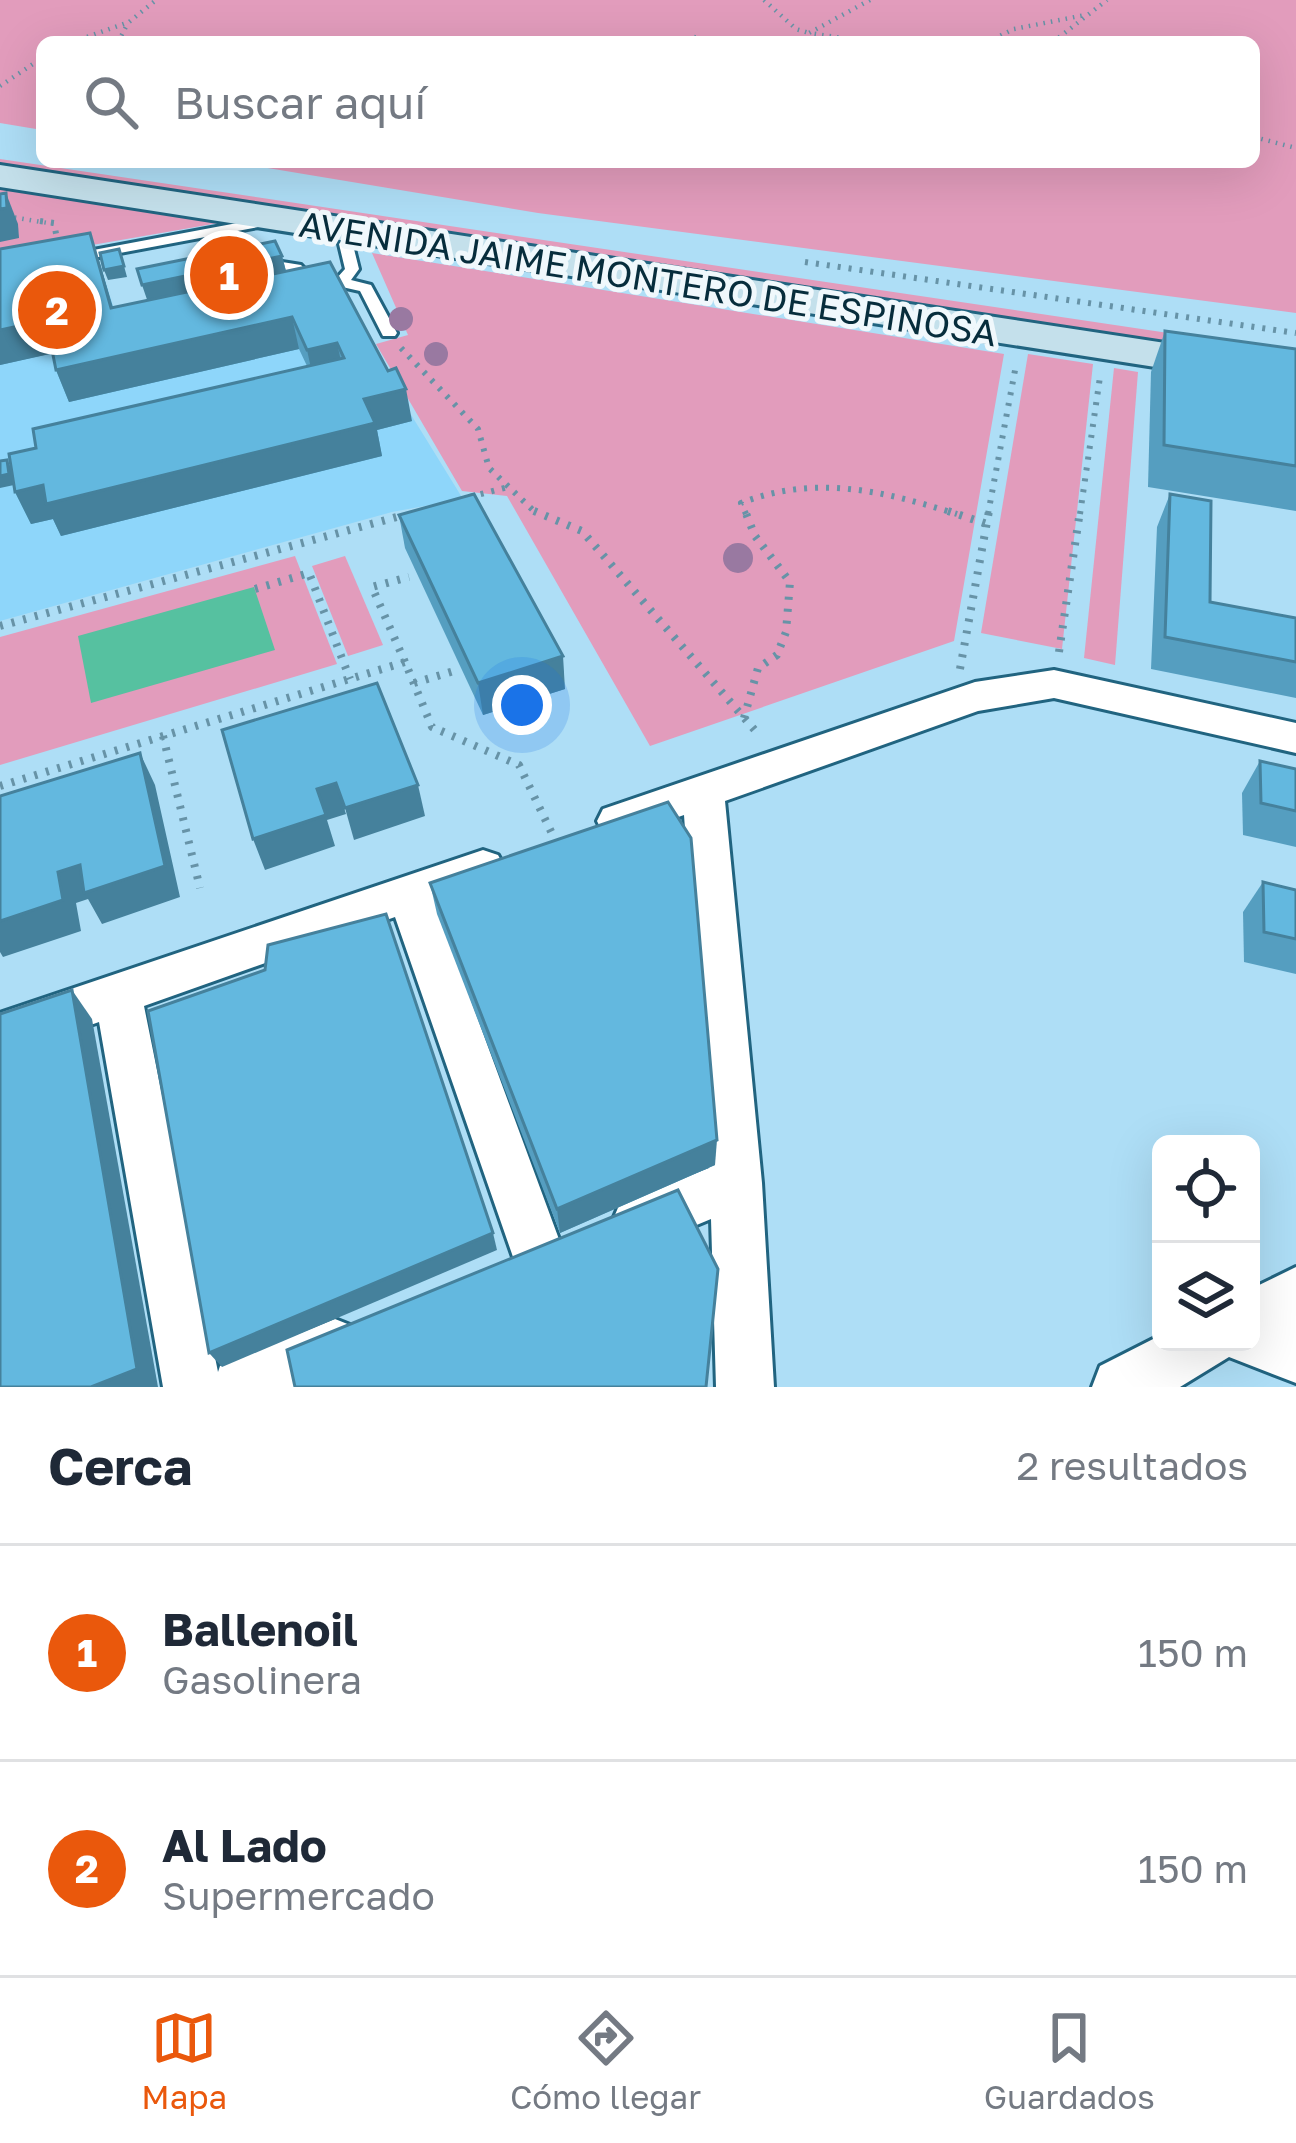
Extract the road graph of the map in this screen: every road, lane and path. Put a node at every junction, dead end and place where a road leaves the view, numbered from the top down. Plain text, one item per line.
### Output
1 (156, 0) edge
2 (764, 0) edge
3 (870, 0) edge
4 (1107, 0) edge
5 (1085, 15) junction
6 (129, 22) junction
7 (809, 33) junction
8 (90, 36) edge
9 (121, 36) edge
10 (804, 36) edge
11 (829, 36) edge
12 (1000, 36) edge
13 (1060, 36) edge
14 (36, 62) edge
15 (0, 86) edge
16 (1260, 139) edge
17 (1296, 148) edge
18 (0, 150) edge
19 (36, 155) edge
20 (125, 168) edge
21 (0, 176) edge
22 (0, 215) edge
23 (269, 221) junction
24 (356, 234) junction
25 (58, 248) edge
26 (46, 262) edge
27 (243, 264) edge
28 (340, 282) junction
29 (316, 290) junction
30 (295, 294) edge
31 (389, 333) joint
32 (1022, 334) junction
33 (1296, 340) edge
34 (1105, 347) junction
35 (1296, 376) edge
36 (508, 486) junction
37 (463, 499) edge
38 (419, 511) edge
39 (987, 524) junction
40 (409, 577) edge
41 (255, 589) dead end
42 (0, 626) edge
43 (405, 662) junction
44 (454, 671) edge
45 (350, 679) junction
46 (414, 683) junction
47 (1054, 684) junction
48 (954, 705) junction
49 (743, 720) junction
50 (163, 736) junction
51 (1296, 738) edge
52 (785, 763) junction
53 (0, 785) edge
54 (704, 791) junction
55 (535, 849) junction
56 (200, 888) dead end
57 (409, 893) junction
58 (118, 994) junction
59 (0, 1034) edge
60 (736, 1183) junction
61 (1296, 1295) edge
62 (1260, 1314) edge
63 (391, 1324) edge
64 (1260, 1344) edge
65 (1190, 1351) edge
66 (1296, 1354) edge
67 (192, 1387) edge
68 (241, 1387) edge
69 (745, 1387) edge
70 (1121, 1387) edge

1 - 6 path
2 - 7 path
3 - 7 path
4 - 5 path
5 - 12 path
5 - 13 path
6 - 8 path
6 - 9 path
7 - 10 path
7 - 11 path
14 - 15 path
16 - 17 path
18 - 19 main road
20 - 33 main road, AVENIDA JAIME MONTERO DE ESPINOSA
21 - 23 main road, AVENIDA JAIME MONTERO DE ESPINOSA
22 - 25 path
23 - 24 main road, AVENIDA JAIME MONTERO DE ESPINOSA
23 - 26 lane
24 - 28 lane
24 - 32 main road, AVENIDA JAIME MONTERO DE ESPINOSA
27 - 29 lane
28 - 29 lane
28 - 31 lane
29 - 30 lane
31 - 36 path
32 - 34 main road, AVENIDA JAIME MONTERO DE ESPINOSA
32 - 39 path
34 - 35 main road, AVENIDA JAIME MONTERO DE ESPINOSA
34 - 47 path
36 - 37 path
36 - 49 path
38 - 42 path
39 - 48 path
39 - 49 path
40 - 43 path
41 - 45 path
43 - 45 path
43 - 46 path
44 - 46 path
45 - 50 path
46 - 55 path
47 - 48 street
47 - 51 street
48 - 52 street
49 - 52 path
50 - 53 path
50 - 56 path
52 - 54 street
54 - 55 street
54 - 60 street
55 - 57 street
57 - 58 street
57 - 60 street
58 - 59 street
58 - 67 street
60 - 69 street
61 - 62 street
63 - 68 street
64 - 66 street
65 - 70 street

